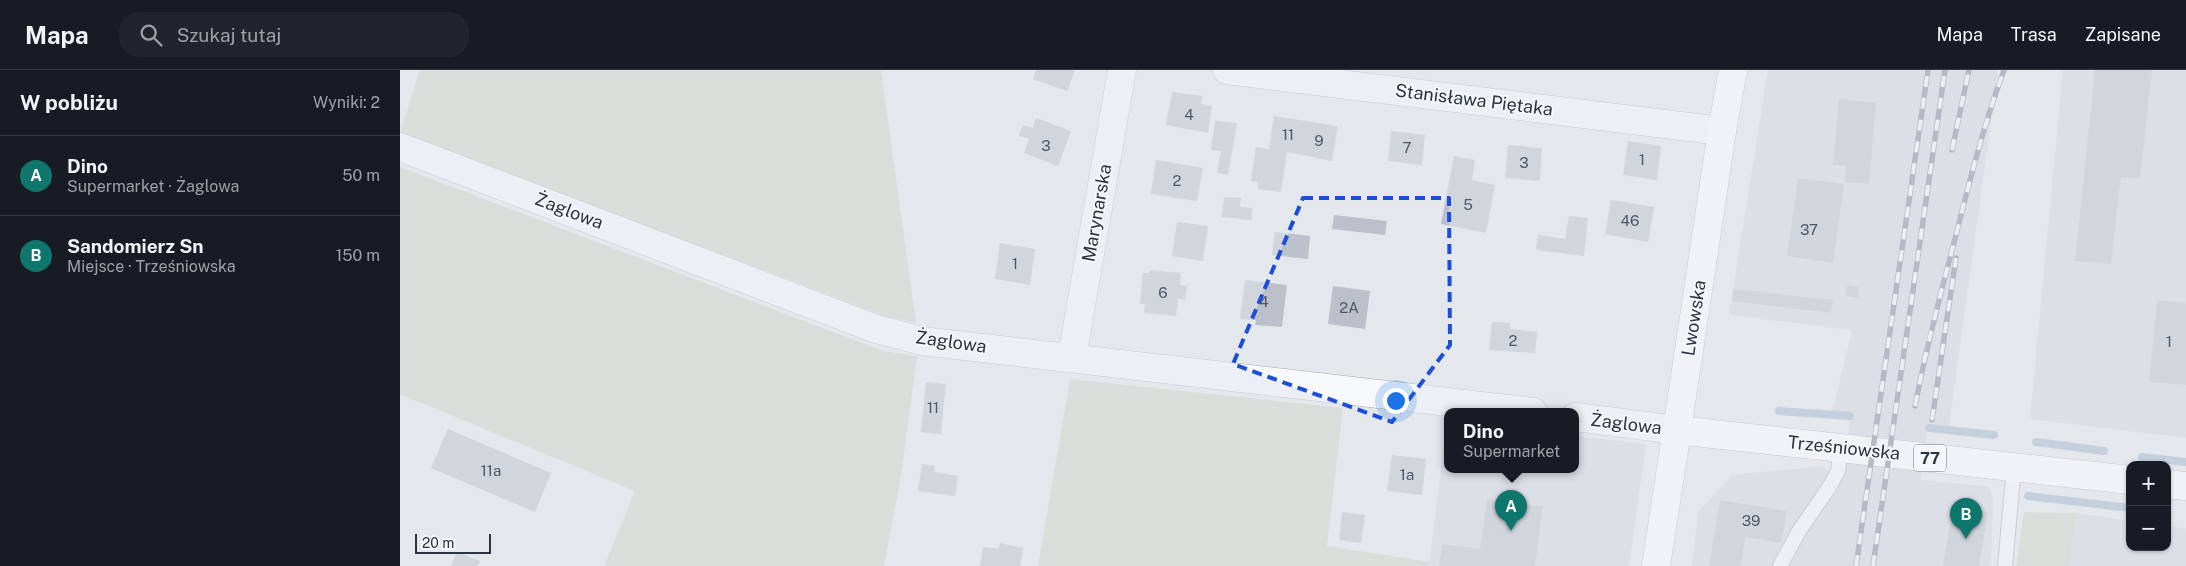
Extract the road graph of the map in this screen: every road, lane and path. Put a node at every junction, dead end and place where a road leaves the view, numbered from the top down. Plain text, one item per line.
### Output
1 (1122, 70) edge
2 (1227, 70) edge
3 (1733, 70) edge
4 (1722, 131) junction
5 (400, 147) edge
6 (1072, 357) junction
7 (1499, 408) edge
8 (1579, 418) edge
9 (1677, 430) junction
10 (1841, 448) junction
11 (2014, 467) junction
12 (2126, 480) edge
13 (2171, 484) edge
14 (2186, 486) edge
15 (1656, 566) edge
16 (1780, 566) edge
17 (2005, 566) edge

1 - 6 street, Marynarska
2 - 4 street, Stanisława Piętaka
3 - 4 main road, Lwowska
4 - 9 main road, Lwowska
5 - 6 street, Żaglowa
6 - 7 street, Żaglowa
8 - 9 street, Żaglowa
9 - 10 main road, Trześniowska / 77
9 - 15 main road, Lwowska
10 - 11 main road, Trześniowska / 77
10 - 16 lane
11 - 12 main road, Trześniowska / 77
11 - 17 lane
13 - 14 main road

